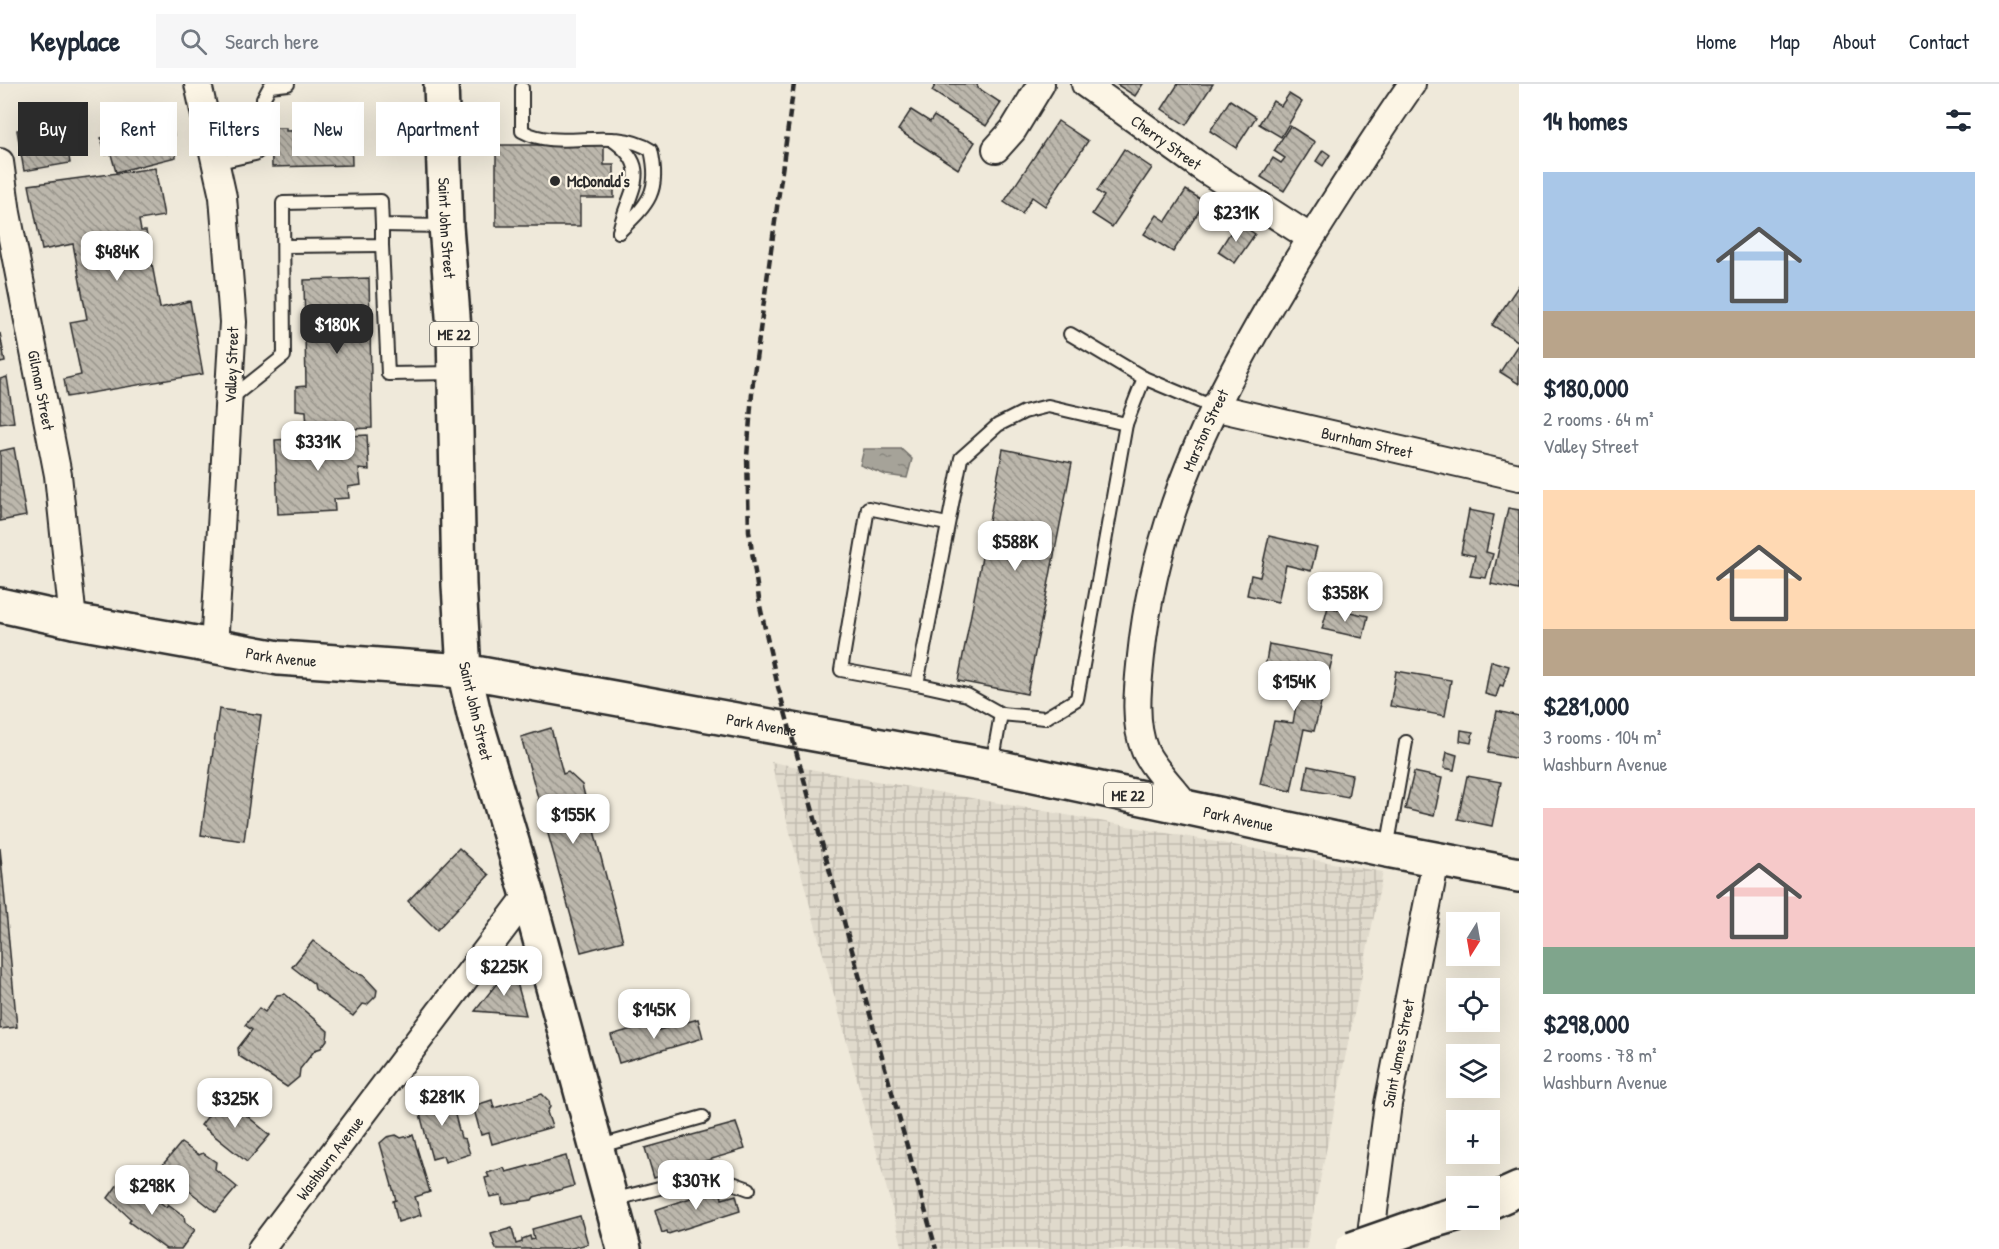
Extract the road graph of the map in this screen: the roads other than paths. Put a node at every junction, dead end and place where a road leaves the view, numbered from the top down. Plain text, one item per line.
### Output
1 (198, 84) edge
2 (288, 84) edge
3 (441, 84) edge
4 (1041, 84) edge
5 (1085, 84) edge
6 (1412, 84) edge
7 (522, 88) dead end
8 (609, 137) junction
9 (996, 149) dead end
10 (0, 162) edge
11 (215, 163) junction
12 (382, 225) junction
13 (446, 226) junction
14 (1311, 238) junction
15 (382, 245) junction
16 (284, 246) junction
17 (1070, 334) dead end
18 (455, 373) junction
19 (1144, 378) junction
20 (230, 399) junction
21 (1213, 407) junction
22 (1126, 424) junction
23 (1519, 477) edge
24 (947, 524) junction
25 (0, 605) edge
26 (73, 621) junction
27 (214, 648) junction
28 (464, 671) junction
29 (917, 684) junction
30 (1001, 714) junction
31 (1406, 742) dead end
32 (992, 766) junction
33 (1189, 808) junction
34 (1387, 850) junction
35 (1436, 860) junction
36 (1519, 874) edge
37 (528, 895) junction
38 (703, 1117) dead end
39 (595, 1147) junction
40 (749, 1189) dead end
41 (1519, 1189) edge
42 (1500, 1198) edge
43 (610, 1201) junction
44 (1444, 1218) edge
45 (261, 1249) edge
46 (624, 1249) edge
47 (1352, 1249) edge
48 (1369, 1249) edge

1 - 11 street, Valley Street
2 - 11 lane
3 - 13 main road, Saint John Street / ME 22
4 - 9 street
5 - 14 street, Cherry Street
6 - 14 street, Marston Street
7 - 8 lane
8 - 8 lane
10 - 26 street, Gilman Street
11 - 20 street, Valley Street
12 - 13 lane
12 - 15 lane
12 - 16 lane
13 - 18 main road, Saint John Street / ME 22
14 - 21 street, Marston Street
15 - 16 lane
15 - 18 lane
16 - 20 lane
17 - 19 lane
18 - 28 main road, Saint John Street / ME 22
19 - 21 lane
19 - 22 lane
20 - 27 street, Valley Street
21 - 23 street, Burnham Street
21 - 33 street, Marston Street
22 - 24 lane
22 - 30 lane
24 - 29 lane
24 - 29 lane
25 - 26 main road, Park Avenue / ME 22
26 - 27 main road, Park Avenue / ME 22
27 - 28 main road, Park Avenue / ME 22
28 - 32 main road, Park Avenue / ME 22
28 - 37 main road, Saint John Street
29 - 30 lane
30 - 32 lane
31 - 34 lane
32 - 33 main road, Park Avenue / ME 22
33 - 34 main road, Park Avenue / ME 22
34 - 35 main road, Park Avenue / ME 22
35 - 36 main road, Park Avenue / ME 22
35 - 48 street, Saint James Street
37 - 39 main road, Saint John Street
37 - 45 street, Washburn Avenue
38 - 39 lane
39 - 43 main road, Saint John Street
40 - 43 lane
41 - 42 main road
43 - 46 main road, Saint John Street
44 - 47 main road, bridge

